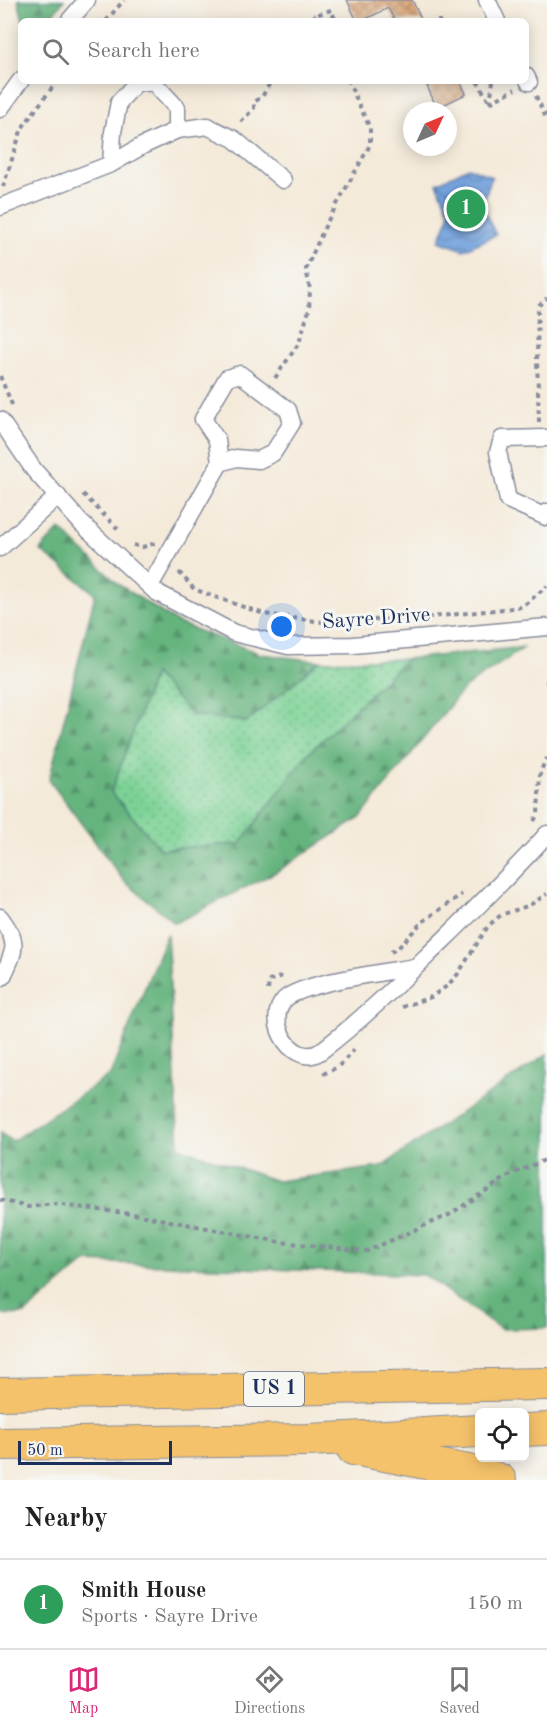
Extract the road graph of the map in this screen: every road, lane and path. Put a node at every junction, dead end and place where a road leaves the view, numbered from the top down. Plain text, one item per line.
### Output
1 (87, 0) edge
2 (124, 0) edge
3 (487, 0) edge
4 (316, 15) junction
5 (72, 18) edge
6 (109, 18) edge
7 (311, 18) edge
8 (318, 18) edge
9 (335, 18) edge
10 (496, 18) edge
11 (529, 81) edge
12 (18, 84) edge
13 (55, 84) edge
14 (134, 84) edge
15 (154, 84) edge
16 (349, 84) edge
17 (479, 84) edge
18 (493, 84) edge
19 (520, 84) edge
20 (490, 104) junction
21 (0, 109) edge
22 (547, 120) edge
23 (177, 130) junction
24 (111, 164) junction
25 (283, 180) dead end
26 (0, 196) edge
27 (0, 207) edge
28 (547, 298) edge
29 (0, 376) edge
30 (272, 384) dead end
31 (17, 416) dead end
32 (0, 420) edge
33 (539, 422) dead end
34 (547, 438) edge
35 (220, 463) junction
36 (76, 487) dead end
37 (58, 496) junction
38 (547, 518) edge
39 (124, 537) dead end
40 (131, 545) dead end
41 (0, 548) edge
42 (169, 553) junction
43 (150, 586) junction
44 (547, 586) edge
45 (547, 627) edge
46 (547, 680) edge
47 (547, 687) edge
48 (547, 758) edge
49 (532, 823) dead end
50 (547, 834) edge
51 (463, 893) dead end
52 (547, 894) edge
53 (0, 917) edge
54 (385, 955) dead end
55 (415, 967) junction
56 (285, 975) dead end
57 (0, 978) edge
58 (269, 981) dead end
59 (395, 1010) dead end
60 (361, 1043) dead end
61 (323, 1074) dead end
62 (547, 1159) edge
63 (0, 1200) edge
64 (547, 1384) edge
65 (0, 1394) edge
66 (547, 1429) edge
67 (529, 1430) edge
68 (475, 1431) edge
69 (308, 1440) junction
70 (0, 1444) edge
71 (500, 1480) edge

1 - 5 street
2 - 6 path
3 - 10 street
4 - 7 path
4 - 8 path
4 - 9 path
11 - 22 path
12 - 21 street
13 - 26 path
14 - 24 street
15 - 23 street
16 - 30 path
17 - 20 path
18 - 20 path
19 - 20 path
23 - 24 street
23 - 25 street
24 - 27 street
28 - 33 path
29 - 31 path
32 - 37 street, Sayre Drive
34 - 38 street
35 - 35 street
35 - 42 street
36 - 39 path
37 - 41 street
37 - 43 street, Sayre Drive
40 - 42 path
42 - 43 street
42 - 44 path
43 - 45 street, Sayre Drive
46 - 47 path
48 - 49 path
50 - 55 street
51 - 54 path
52 - 59 path
53 - 57 street
55 - 55 street
56 - 58 path
60 - 61 path
62 - 63 path
64 - 65 highway, US 1
66 - 67 highway
68 - 69 highway
69 - 70 highway
69 - 71 highway

